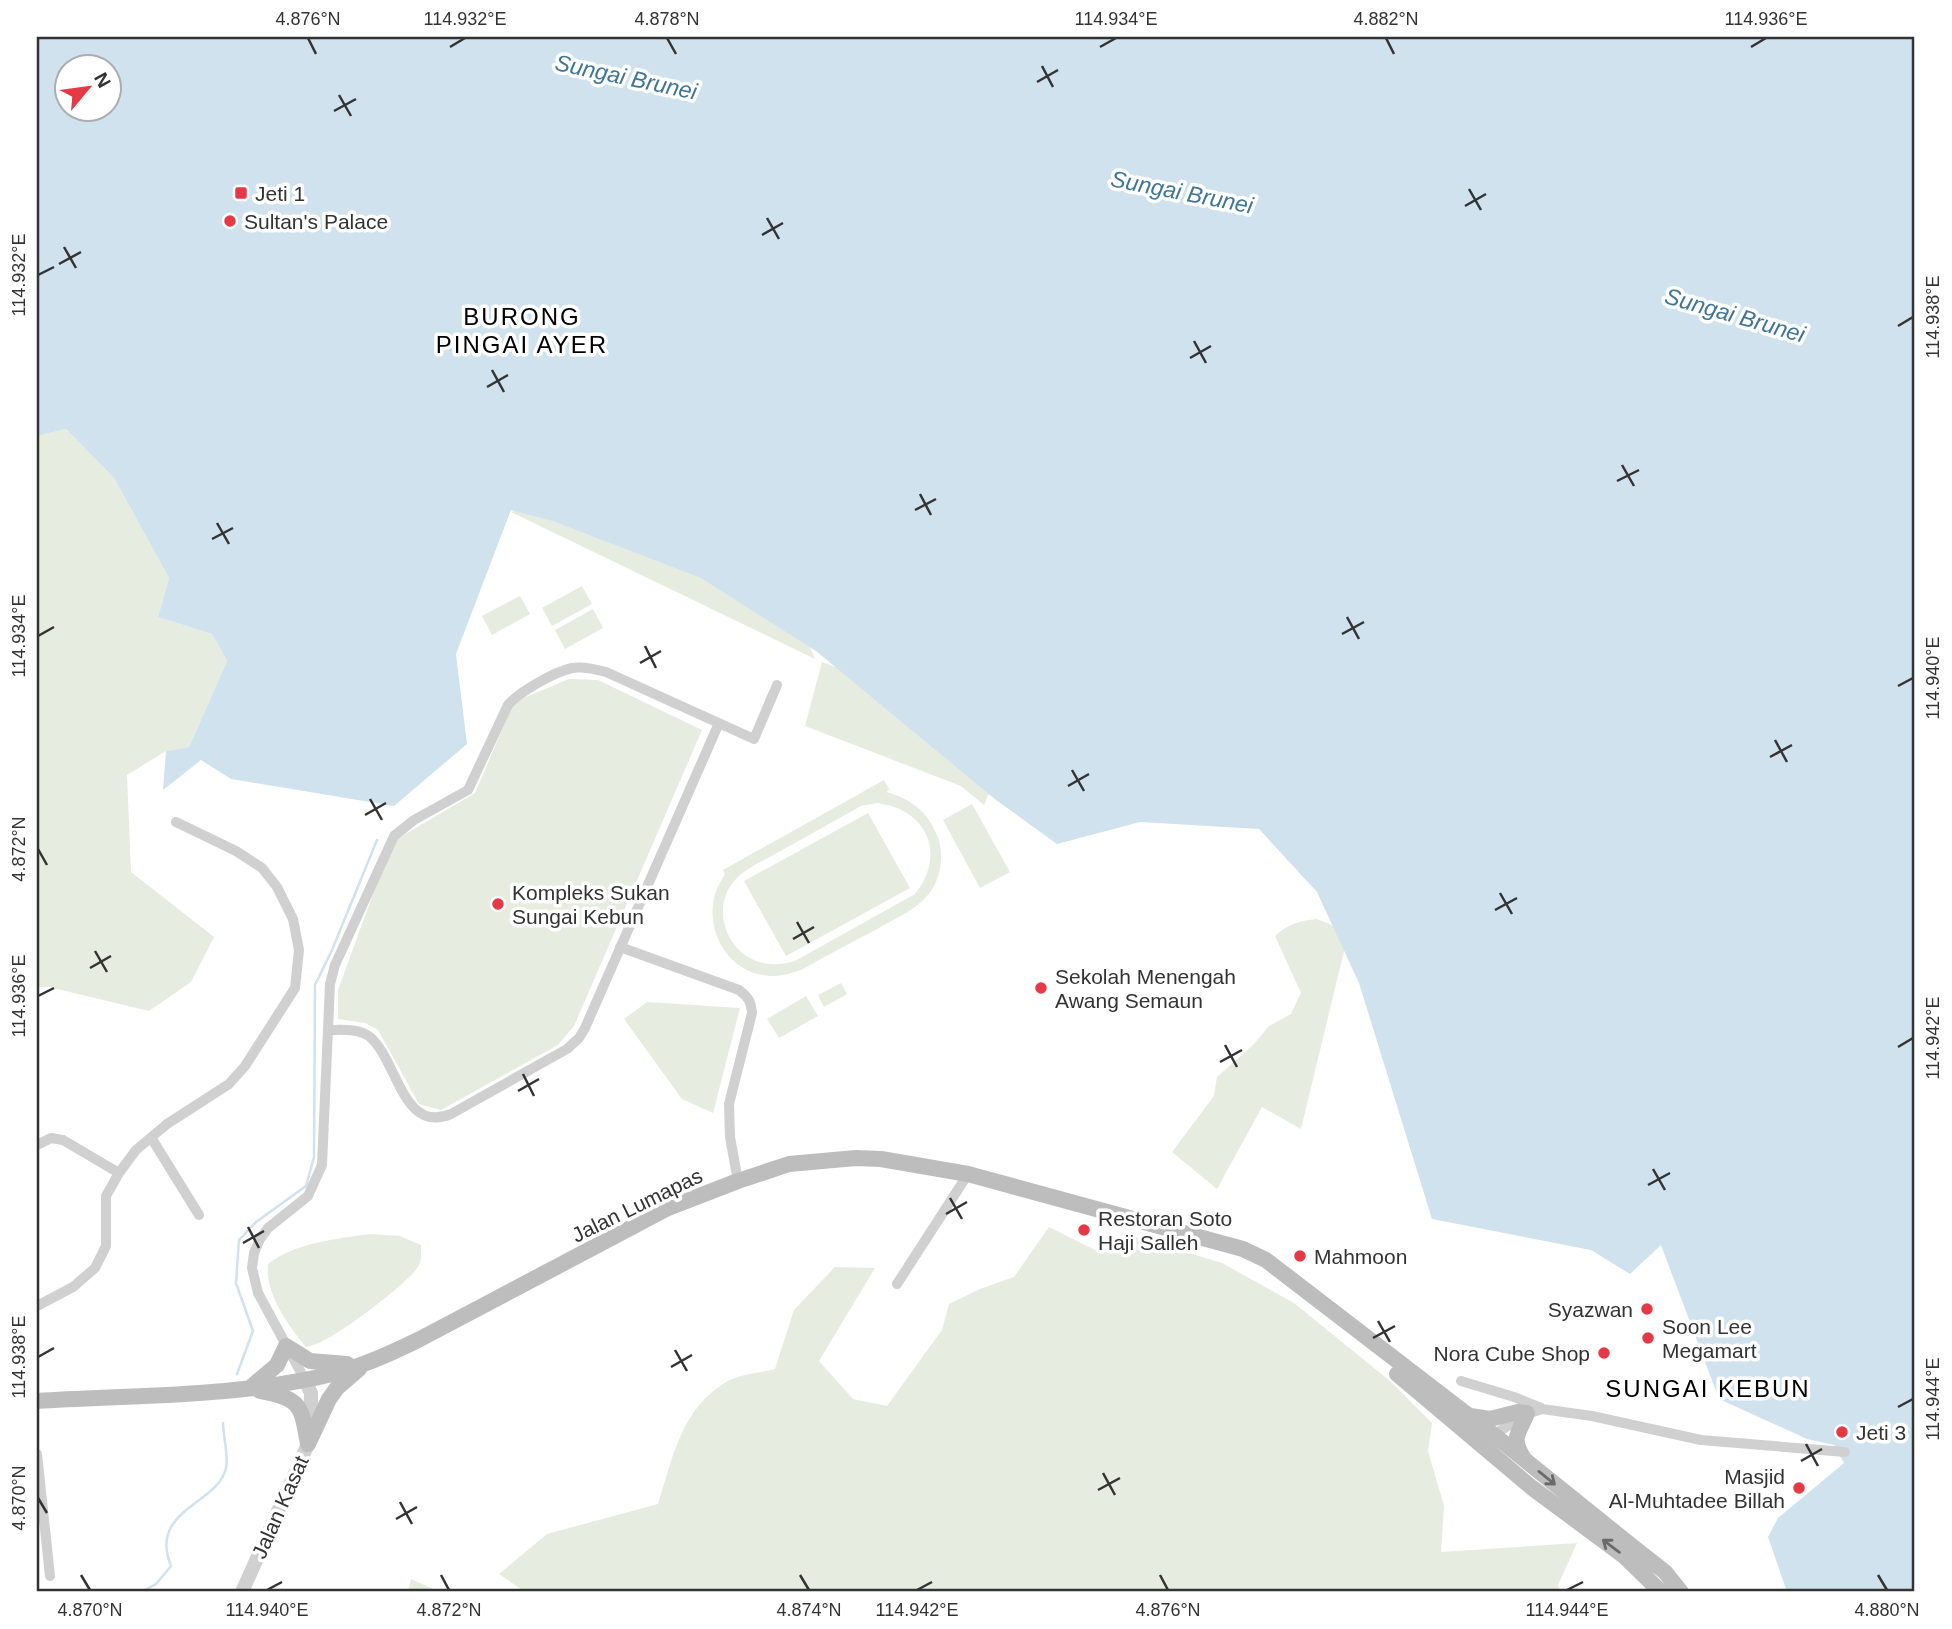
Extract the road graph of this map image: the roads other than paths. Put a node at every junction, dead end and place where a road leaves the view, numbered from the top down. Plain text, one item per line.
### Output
1 (777, 685) dead end
2 (719, 723) junction
3 (176, 822) dead end
4 (620, 947) junction
5 (328, 1030) junction
6 (152, 1139) junction
7 (37, 1146) edge
8 (119, 1173) junction
9 (968, 1174) junction
10 (738, 1181) junction
11 (199, 1215) dead end
12 (1266, 1260) junction
13 (897, 1284) dead end
14 (37, 1306) edge
15 (286, 1346) junction
16 (365, 1364) junction
17 (304, 1380) junction
18 (1461, 1381) dead end
19 (250, 1389) junction
20 (37, 1401) edge
21 (1535, 1411) junction
22 (1468, 1416) junction
23 (1488, 1441) junction
24 (308, 1444) junction
25 (1845, 1452) dead end
26 (37, 1454) edge
27 (1526, 1461) junction
28 (50, 1576) dead end
29 (242, 1592) edge
30 (1661, 1592) edge
31 (1681, 1592) edge

1 - 2 street
2 - 4 street
2 - 5 street
3 - 6 street
4 - 5 street
4 - 10 street
5 - 15 street
6 - 8 street
6 - 11 street
7 - 8 street
8 - 14 street
9 - 10 main road, Jalan Lumapas
9 - 12 main road, Jalan Lumapas
9 - 13 street
10 - 16 main road, Jalan Lumapas
12 - 22 main road, Jalan Lumapas
12 - 23 main road, Jalan Lumapas
15 - 16 main road
15 - 17 street
15 - 19 main road
16 - 17 main road, Jalan Lumapas
16 - 24 main road
17 - 19 main road, Jalan Lumapas
17 - 24 street, Jalan Kasat
18 - 21 street
19 - 20 main road, Jalan Lumapas
19 - 24 main road
21 - 22 main road
21 - 23 street
21 - 25 street
21 - 27 main road
22 - 23 main road, Jalan Lumapas
23 - 27 main road
30 -> 23 main road
24 - 29 street, Jalan Kasat
26 - 28 street
27 -> 31 main road

